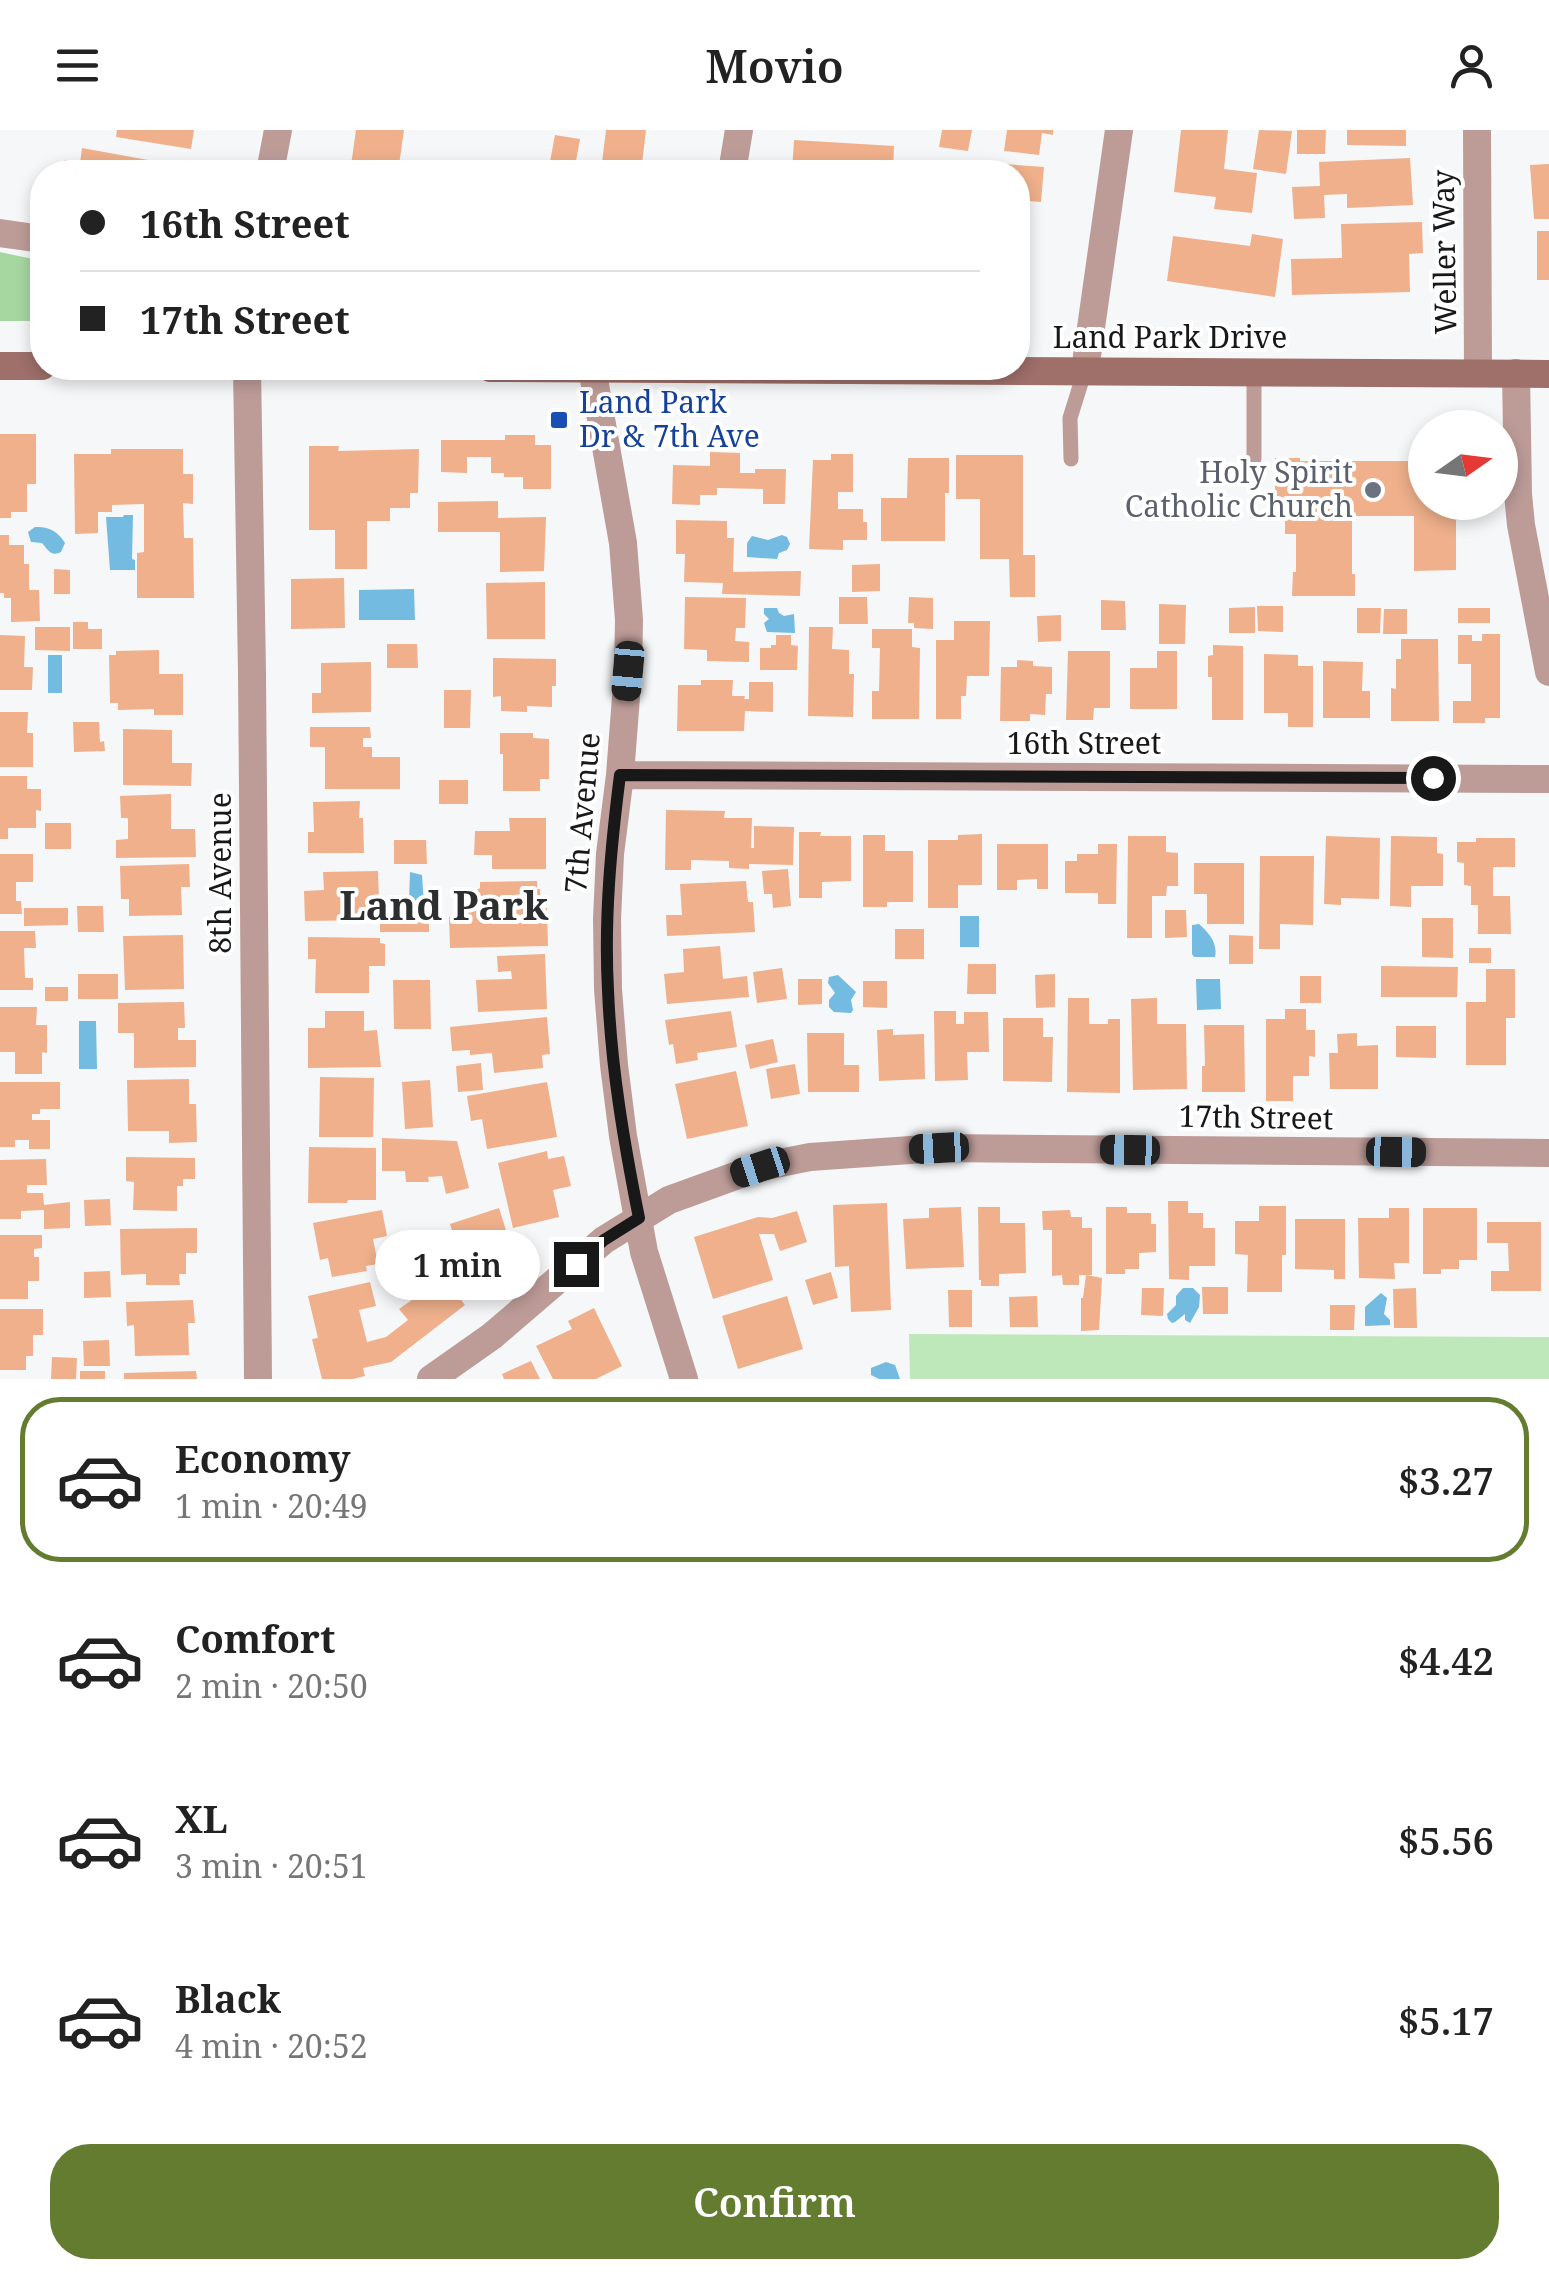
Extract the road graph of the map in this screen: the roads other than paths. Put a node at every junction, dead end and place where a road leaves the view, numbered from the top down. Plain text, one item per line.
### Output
1 (278, 130) edge
2 (738, 130) edge
3 (1118, 130) edge
4 (1477, 130) edge
5 (272, 160) edge
6 (734, 160) edge
7 (0, 233) edge
8 (30, 237) edge
9 (0, 366) edge
10 (30, 366) edge
11 (1030, 370) edge
12 (1085, 370) junction
13 (1254, 371) junction
14 (1478, 373) junction
15 (1516, 374) junction
16 (1549, 374) edge
17 (247, 380) edge
18 (594, 380) edge
19 (1070, 459) dead end
20 (1254, 459) dead end
21 (1549, 672) edge
22 (620, 775) junction
23 (1549, 779) edge
24 (1549, 1153) edge
25 (639, 1218) junction
26 (258, 1379) edge
27 (431, 1379) edge
28 (684, 1379) edge

1 - 5 street
2 - 6 street
3 - 12 street
4 - 14 street, Weller Way
7 - 8 street
9 - 10 main road
11 - 12 main road, Land Park Drive
12 - 13 main road, Land Park Drive
12 - 19 lane
13 - 14 main road, Land Park Drive
13 - 20 lane
14 - 15 main road, Land Park Drive
15 - 16 main road, Land Park Drive
15 - 21 street
17 - 26 street, 8th Avenue
18 - 22 street, 7th Avenue
22 - 23 street, 16th Street
22 - 25 street, 7th Avenue
24 - 25 street, 17th Street
25 - 27 street, 17th Street
25 - 28 street, 7th Avenue

